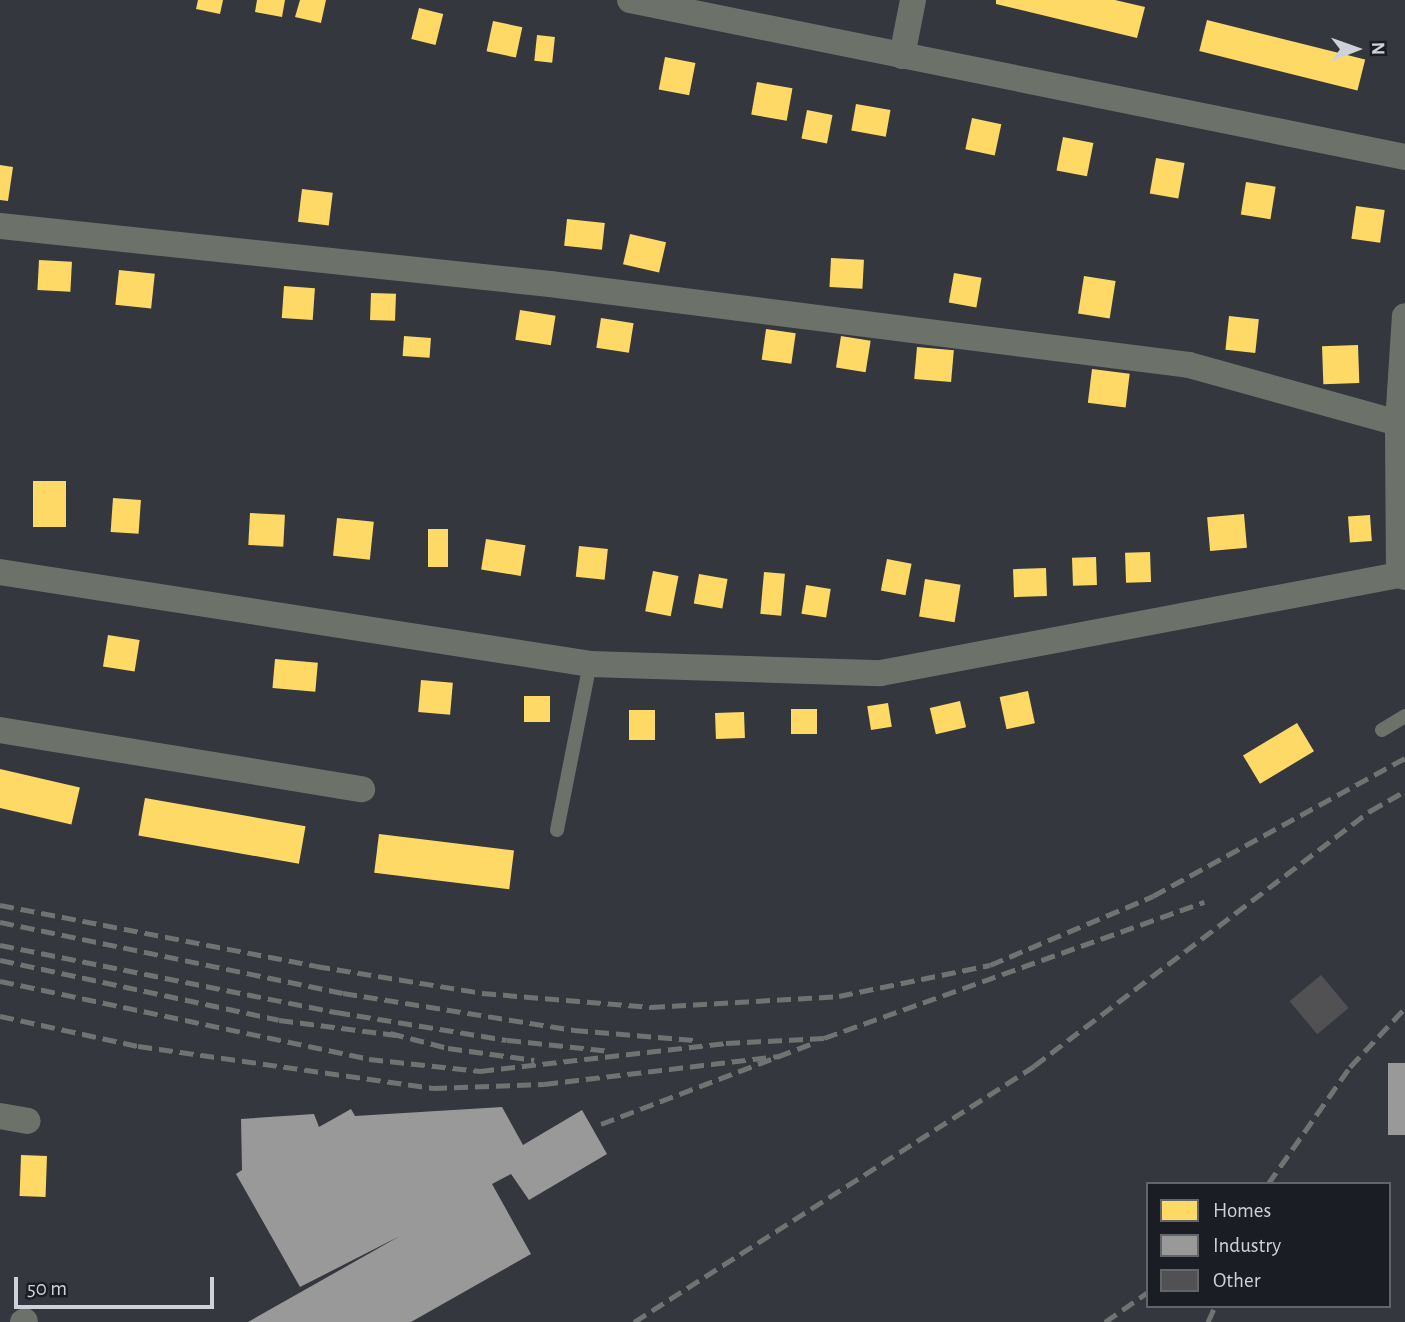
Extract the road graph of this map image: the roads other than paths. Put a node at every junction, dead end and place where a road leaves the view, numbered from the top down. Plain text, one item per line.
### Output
1 (630, 0) edge
2 (913, 0) edge
3 (902, 56) junction
4 (1405, 157) edge
5 (0, 226) edge
6 (1405, 316) edge
7 (1398, 423) junction
8 (0, 572) edge
9 (1402, 576) edge
10 (590, 664) junction
11 (1405, 716) edge
12 (0, 730) edge
13 (1382, 730) dead end
14 (362, 789) dead end
15 (557, 830) dead end
16 (0, 1116) edge
17 (28, 1121) dead end

1 - 3 street
2 - 3 street
3 - 4 street
5 - 7 street
6 - 7 street
7 - 9 street
8 - 10 street
9 - 10 street
10 - 15 lane
11 - 13 lane
12 - 14 street
16 - 17 street

